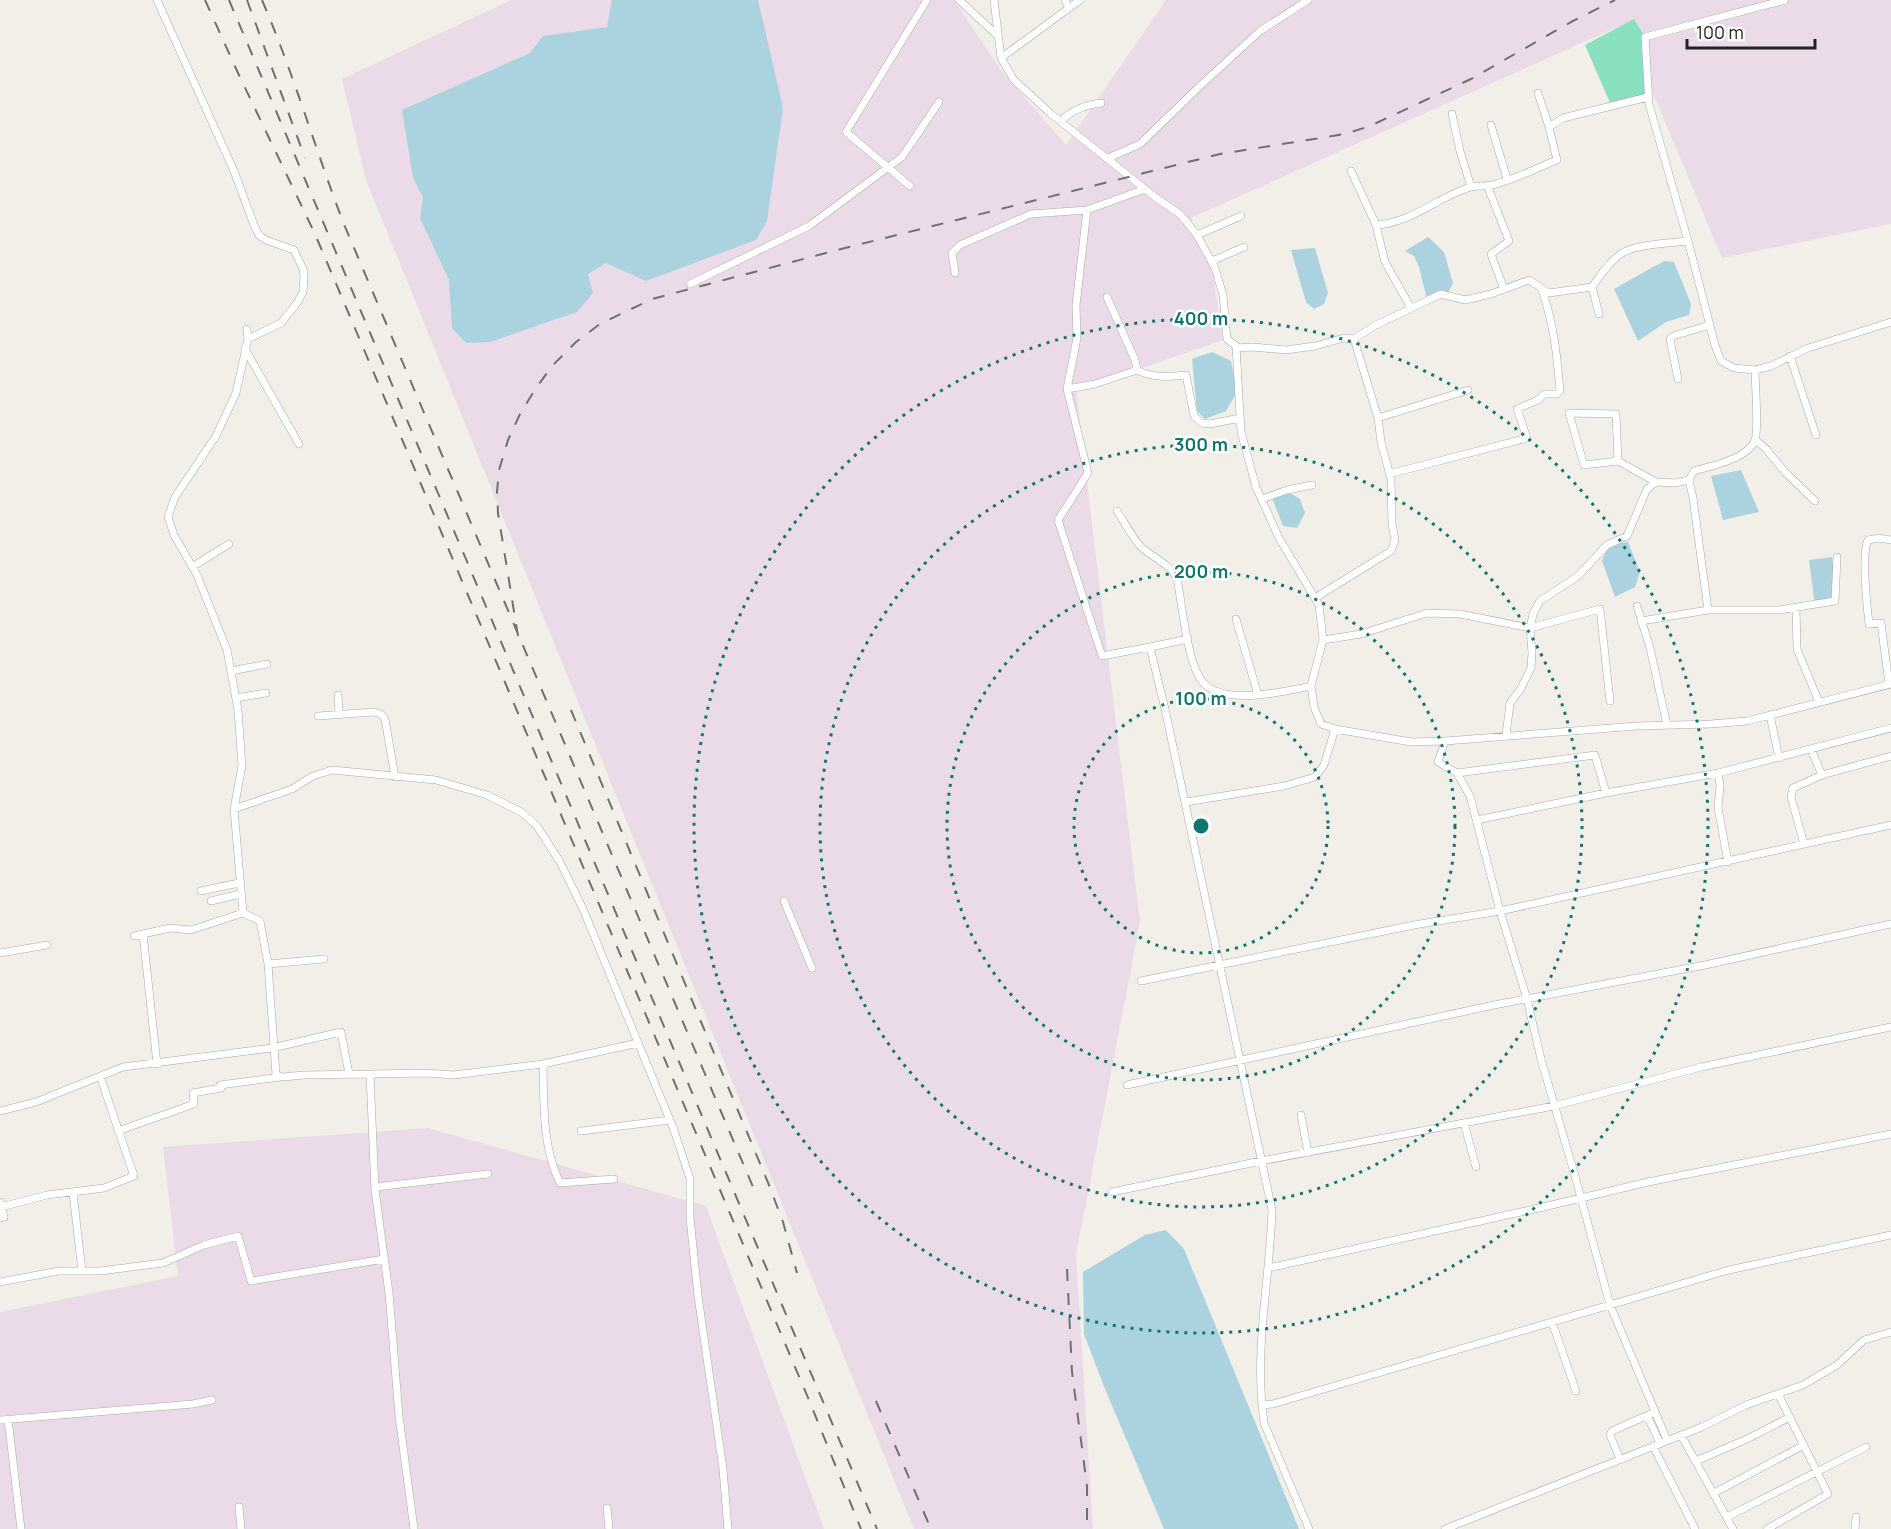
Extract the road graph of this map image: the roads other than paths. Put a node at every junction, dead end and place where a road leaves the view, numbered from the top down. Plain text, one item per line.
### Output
1 (157, 0) edge
2 (927, 0) edge
3 (959, 0) edge
4 (994, 0) edge
5 (1065, 0) edge
6 (1080, 0) edge
7 (1308, 0) edge
8 (1785, 0) edge
9 (1069, 8) junction
10 (998, 36) junction
11 (1001, 58) junction
12 (1538, 93) dead end
13 (1648, 97) junction
14 (939, 102) dead end
15 (1101, 103) dead end
16 (1452, 114) dead end
17 (1061, 121) junction
18 (1491, 125) dead end
19 (1549, 127) junction
20 (1108, 158) junction
21 (890, 166) junction
22 (1351, 171) dead end
23 (1507, 179) junction
24 (1487, 185) junction
25 (910, 186) dead end
26 (1471, 187) junction
27 (1145, 189) junction
28 (1087, 210) junction
29 (1241, 216) dead end
30 (1376, 225) junction
31 (1197, 235) junction
32 (1688, 241) junction
33 (1244, 247) dead end
34 (1212, 261) junction
35 (955, 273) dead end
36 (690, 284) dead end
37 (1592, 287) junction
38 (1504, 289) junction
39 (1542, 290) junction
40 (1107, 297) dead end
41 (1411, 308) junction
42 (1599, 314) dead end
43 (1891, 322) edge
44 (1710, 325) junction
45 (247, 329) dead end
46 (248, 339) junction
47 (1354, 339) junction
48 (1236, 348) junction
49 (245, 349) junction
50 (1790, 356) junction
51 (1137, 370) junction
52 (1755, 370) junction
53 (1678, 379) dead end
54 (1067, 389) junction
55 (1468, 390) dead end
56 (1240, 418) junction
57 (1378, 418) junction
58 (1816, 435) dead end
59 (1755, 440) junction
60 (299, 444) dead end
61 (1618, 461) junction
62 (1389, 474) junction
63 (1689, 480) junction
64 (1656, 482) junction
65 (1312, 485) dead end
66 (1262, 499) junction
67 (1815, 501) dead end
68 (1117, 511) dead end
69 (1891, 540) edge
70 (229, 544) dead end
71 (1837, 557) dead end
72 (192, 567) junction
73 (1316, 598) junction
74 (1637, 606) dead end
75 (1796, 608) junction
76 (1707, 610) junction
77 (1236, 619) dead end
78 (1641, 621) junction
79 (1530, 628) junction
80 (1188, 639) junction
81 (1323, 640) junction
82 (1150, 647) junction
83 (267, 664) dead end
84 (231, 671) junction
85 (1890, 684) edge
86 (1311, 686) junction
87 (266, 693) dead end
88 (338, 695) dead end
89 (1258, 695) junction
90 (236, 698) junction
91 (1610, 700) dead end
92 (1819, 702) junction
93 (339, 714) junction
94 (1770, 715) junction
95 (318, 716) dead end
96 (1667, 725) junction
97 (1891, 728) edge
98 (1335, 729) junction
99 (1506, 735) junction
100 (1445, 741) junction
101 (1811, 749) junction
102 (1891, 756) edge
103 (1779, 758) junction
104 (1457, 773) junction
105 (1718, 773) junction
106 (1822, 776) junction
107 (395, 777) junction
108 (1606, 793) junction
109 (1186, 802) junction
110 (234, 809) junction
111 (1477, 820) junction
112 (1891, 825) edge
113 (1804, 844) junction
114 (1728, 862) junction
115 (239, 883) junction
116 (201, 891) dead end
117 (240, 894) junction
118 (211, 901) dead end
119 (784, 901) dead end
120 (1500, 911) junction
121 (243, 913) junction
122 (1891, 924) edge
123 (143, 934) junction
124 (134, 936) dead end
125 (47, 945) dead end
126 (0, 953) edge
127 (324, 959) dead end
128 (268, 964) junction
129 (1220, 966) junction
130 (812, 968) dead end
131 (1141, 981) dead end
132 (1527, 999) junction
133 (1891, 1027) edge
134 (638, 1043) junction
135 (272, 1048) junction
136 (1240, 1059) junction
137 (157, 1064) junction
138 (543, 1064) junction
139 (349, 1074) junction
140 (370, 1074) junction
141 (100, 1076) junction
142 (283, 1077) junction
143 (1127, 1085) dead end
144 (1554, 1106) junction
145 (0, 1111) edge
146 (1301, 1115) dead end
147 (670, 1120) junction
148 (1464, 1123) junction
149 (118, 1131) junction
150 (581, 1131) dead end
151 (1891, 1134) edge
152 (1308, 1153) junction
153 (1261, 1161) junction
154 (1476, 1167) dead end
155 (488, 1174) dead end
156 (614, 1179) dead end
157 (375, 1187) junction
158 (1112, 1192) dead end
159 (73, 1193) junction
160 (1581, 1197) junction
161 (0, 1204) edge
162 (0, 1218) edge
163 (1891, 1235) edge
164 (384, 1259) junction
165 (1268, 1268) junction
166 (82, 1271) junction
167 (0, 1282) edge
168 (1610, 1305) junction
169 (1552, 1322) junction
170 (1891, 1332) edge
171 (1576, 1391) dead end
172 (1778, 1394) junction
173 (212, 1400) dead end
174 (1262, 1405) junction
175 (1655, 1412) junction
176 (1647, 1416) junction
177 (1790, 1417) junction
178 (4, 1420) edge
179 (1681, 1435) junction
180 (1660, 1443) junction
181 (1804, 1445) junction
182 (1866, 1447) dead end
183 (1620, 1459) junction
184 (1696, 1461) junction
185 (1818, 1473) junction
186 (1714, 1493) junction
187 (239, 1507) dead end
188 (607, 1508) dead end
189 (1726, 1517) junction
190 (1856, 1517) dead end
191 (21, 1529) edge
192 (242, 1529) edge
193 (414, 1529) edge
194 (609, 1529) edge
195 (728, 1529) edge
196 (1309, 1529) edge
197 (1445, 1529) edge
198 (1695, 1529) edge
199 (1733, 1529) edge
200 (1767, 1529) edge
201 (1855, 1529) edge

1 - 46 street
2 - 21 street
3 - 10 street
4 - 10 street
5 - 9 street
6 - 9 street
7 - 20 street
8 - 13 street
9 - 11 street
10 - 11 street
11 - 17 street
12 - 19 street
13 - 19 street
13 - 32 street
14 - 21 street
15 - 17 street
16 - 26 street
17 - 20 street
18 - 23 street
19 - 23 street
20 - 27 street
21 - 25 street
21 - 36 street
22 - 30 street
23 - 24 street
24 - 26 street
24 - 38 street
26 - 30 street
27 - 28 street
27 - 31 street
28 - 35 street
28 - 54 street
29 - 31 street
30 - 41 street
31 - 34 street
32 - 37 street
32 - 44 street
33 - 34 street
34 - 48 street
37 - 39 street
37 - 42 street
38 - 39 street
38 - 41 street
39 - 62 street
40 - 51 street
41 - 47 street
43 - 50 street
44 - 52 street
44 - 53 street
45 - 46 street
46 - 49 street
47 - 48 street
47 - 57 street
48 - 56 street
49 - 60 street
49 - 72 street
50 - 52 street
50 - 58 street
51 - 54 street
51 - 56 street
52 - 59 street
54 - 82 street
55 - 57 street
56 - 66 street
57 - 62 street
59 - 63 street
59 - 67 street
61 - 61 street
61 - 64 street
62 - 73 street
63 - 64 street
63 - 76 street
64 - 79 street
65 - 66 street
66 - 73 street
68 - 80 street
69 - 85 street
70 - 72 street
71 - 75 street
72 - 84 street
73 - 81 street
74 - 78 street
75 - 76 street
75 - 92 street
76 - 78 street
77 - 89 street
78 - 96 street
79 - 81 street
79 - 91 street
79 - 99 street
80 - 82 street
80 - 89 street
81 - 86 street
82 - 109 street
83 - 84 street
84 - 90 street
85 - 92 street
86 - 89 street
86 - 98 street
87 - 90 street
88 - 93 street
90 - 110 street
92 - 94 street
93 - 95 street
93 - 107 street
94 - 96 street
94 - 103 street
96 - 99 street
97 - 101 street
98 - 100 street
98 - 109 street
99 - 100 street
100 - 104 street
101 - 103 street
101 - 106 street
102 - 106 street
103 - 105 street
104 - 108 street
104 - 111 street
105 - 108 street
105 - 114 street
106 - 113 street
107 - 110 street
107 - 134 street
108 - 111 street
109 - 129 street
110 - 115 street
111 - 120 street
112 - 113 street
113 - 114 street
114 - 120 street
115 - 116 street
115 - 117 street
117 - 118 street
117 - 121 street
119 - 130 street
120 - 129 street
120 - 132 street
121 - 123 street
121 - 128 street
122 - 132 street
123 - 124 street
123 - 137 street
125 - 126 street
127 - 128 street
128 - 135 street
129 - 131 street
129 - 136 street
132 - 136 street
132 - 144 street
133 - 144 street
134 - 138 street
134 - 147 street
135 - 137 street
135 - 139 street
135 - 142 street
136 - 143 street
136 - 153 street
137 - 141 street
138 - 140 street
138 - 156 street
139 - 140 street
139 - 142 street
140 - 157 street
141 - 145 street
141 - 149 street
142 - 149 street
144 - 148 street
144 - 160 street
146 - 152 street
147 - 150 street
147 - 195 street
148 - 152 street
148 - 154 street
149 - 159 street
151 - 160 street
152 - 153 street
153 - 158 street
153 - 165 street
155 - 157 street
157 - 164 street
159 - 161 street
159 - 166 street
160 - 165 street
160 - 168 street
161 - 162 street
163 - 168 street
164 - 166 street
164 - 193 street
165 - 174 street
166 - 167 street
168 - 169 street
168 - 175 street
169 - 171 street
169 - 174 street
170 - 172 street
172 - 177 street
172 - 179 street
173 - 178 street
174 - 196 street
175 - 176 street
175 - 180 street
176 - 180 street
176 - 183 street
177 - 181 street
177 - 184 street
178 - 191 street
179 - 180 street
179 - 184 street
180 - 183 street
180 - 198 street
181 - 185 street
181 - 186 street
182 - 185 street
183 - 197 street
184 - 186 street
185 - 189 street
185 - 200 street
186 - 189 street
187 - 192 street
188 - 194 street
189 - 199 street
190 - 201 street

